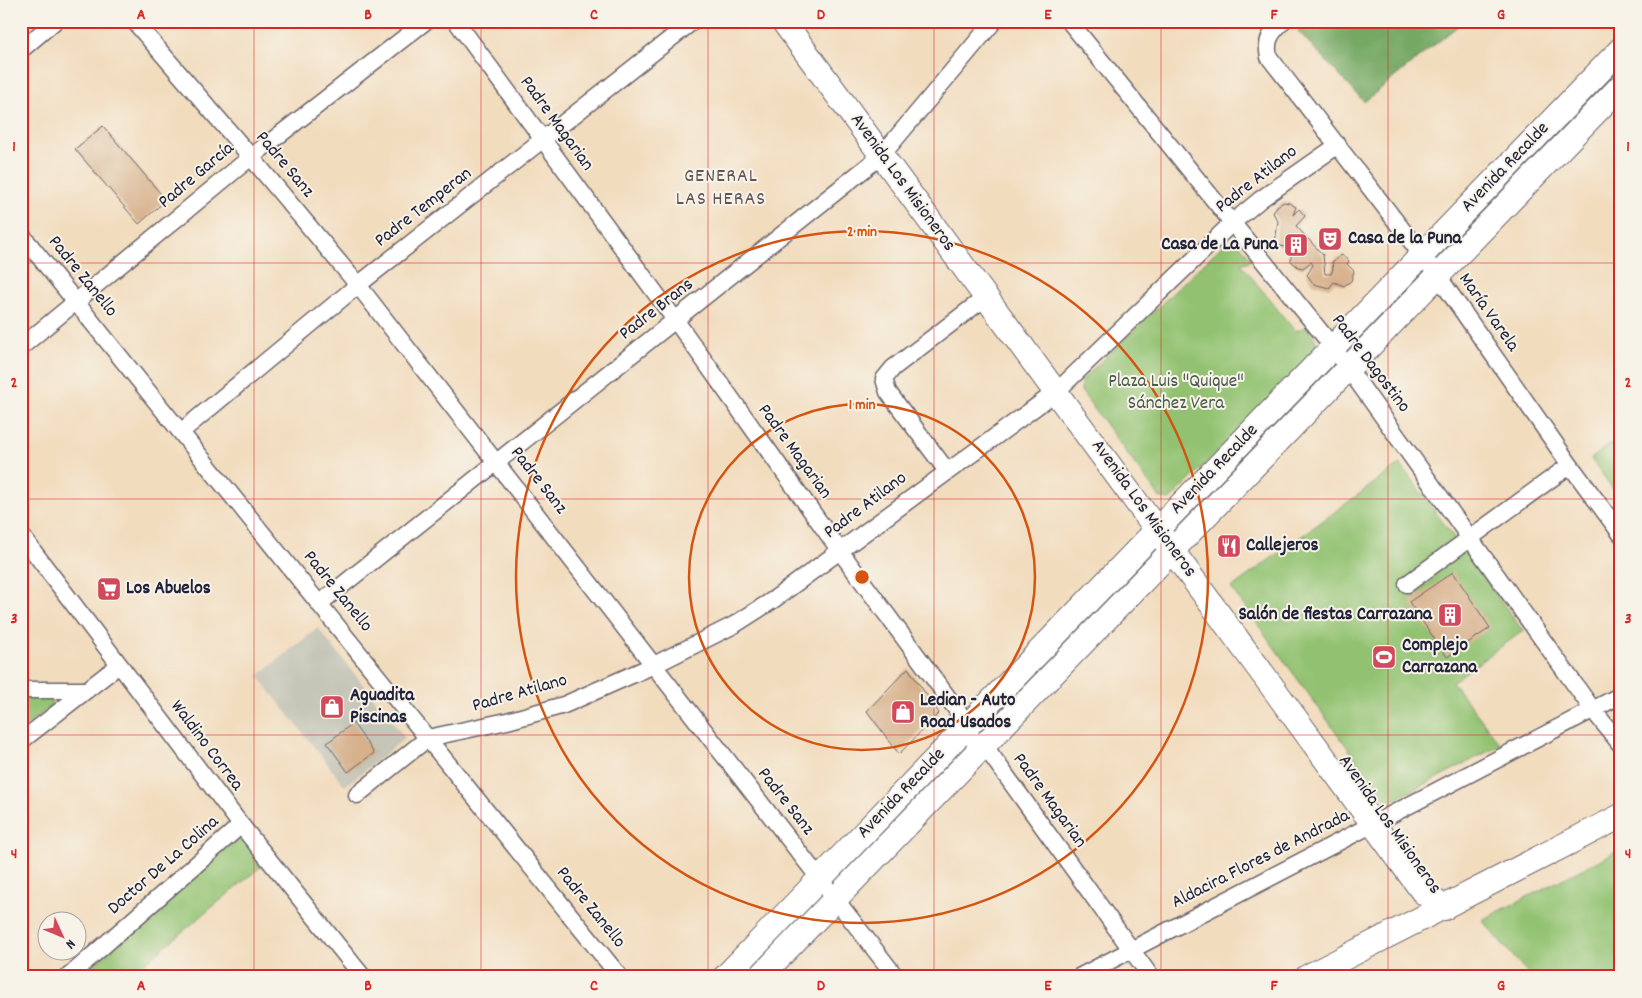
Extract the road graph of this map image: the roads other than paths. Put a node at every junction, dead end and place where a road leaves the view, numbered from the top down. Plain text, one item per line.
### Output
1 (55, 21) edge
2 (134, 21) edge
3 (426, 21) edge
4 (456, 21) edge
5 (693, 21) edge
6 (783, 21) edge
7 (801, 21) edge
8 (994, 21) edge
9 (1069, 21) edge
10 (1283, 21) edge
11 (1621, 49) edge
12 (21, 50) edge
13 (1621, 86) edge
14 (543, 140) junction
15 (1338, 145) junction
16 (887, 150) junction
17 (251, 157) junction
18 (1232, 223) junction
19 (21, 234) edge
20 (1422, 255) junction
21 (1438, 276) junction
22 (358, 285) junction
23 (986, 297) junction
24 (77, 302) junction
25 (676, 321) junction
26 (21, 347) edge
27 (1333, 347) junction
28 (1349, 368) junction
29 (1061, 387) junction
30 (182, 431) junction
31 (498, 462) junction
32 (1570, 465) junction
33 (947, 471) junction
34 (1162, 524) junction
35 (1621, 534) edge
36 (21, 535) edge
37 (1470, 538) junction
38 (1178, 544) junction
39 (840, 551) junction
40 (1407, 584) dead end
41 (320, 604) junction
42 (119, 665) junction
43 (654, 665) junction
44 (21, 690) edge
45 (87, 690) junction
46 (1621, 695) edge
47 (1594, 710) junction
48 (968, 725) junction
49 (428, 738) junction
50 (21, 741) edge
51 (984, 745) junction
52 (1621, 745) edge
53 (357, 794) dead end
54 (1621, 816) edge
55 (1380, 821) junction
56 (241, 825) junction
57 (820, 879) junction
58 (835, 899) junction
59 (1444, 908) junction
60 (1132, 949) junction
61 (68, 977) edge
62 (363, 977) edge
63 (620, 977) edge
64 (725, 977) edge
65 (760, 977) edge
66 (896, 977) edge
67 (1079, 977) edge
68 (1151, 977) edge
69 (1307, 977) edge

1 - 12 street
2 - 17 street, Padre Sanz
3 - 17 street, Padre García
4 - 14 street, Padre Magarian
5 - 14 street, Padre Temperan
6 - 16 main road, Avenida Los Misioneros
7 - 16 main road, Avenida Los Misioneros
8 - 16 street, Padre Brans
9 - 18 street, Padre Dagostino
10 - 15 street, María Varela
11 - 20 main road, Avenida Recalde
13 - 21 main road, Avenida Recalde
14 - 22 street, Padre Temperan
14 - 25 street, Padre Magarian
15 - 18 street, Padre Atilano
15 - 20 street, María Varela
16 - 23 main road, Avenida Los Misioneros
16 - 25 street, Padre Brans
16 - 29 main road, Avenida Los Misioneros
17 - 22 street, Padre Sanz
17 - 24 street, Padre García
18 - 27 street, Padre Dagostino
18 - 29 street, Padre Atilano
19 - 24 street, Padre Zanello
20 - 21 street, María Varela
20 - 27 main road, Avenida Recalde
21 - 28 main road, Avenida Recalde
21 - 32 street, María Varela
22 - 30 street, Padre Temperan
22 - 31 street, Padre Sanz
23 - 29 main road, Avenida Los Misioneros
23 - 33 street
24 - 26 street, Padre García
24 - 30 street, Padre Zanello
25 - 31 street, Padre Brans
25 - 39 street, Padre Magarian
27 - 28 street, Padre Dagostino
27 - 34 main road, Avenida Recalde
28 - 37 street, Padre Dagostino
28 - 38 main road, Avenida Recalde
29 - 33 street, Padre Atilano
29 - 34 main road, Avenida Los Misioneros
30 - 41 street, Padre Zanello
31 - 41 street, Padre Brans
31 - 43 street, Padre Sanz
32 - 35 street, María Varela
32 - 37 street
33 - 39 street, Padre Atilano
34 - 38 main road, Avenida Los Misioneros
34 - 48 main road, Avenida Recalde
36 - 42 street, Waldino Correa
37 - 40 street
37 - 47 street, Padre Dagostino
38 - 51 main road, Avenida Recalde
38 - 55 main road, Avenida Los Misioneros
39 - 43 street, Padre Atilano
39 - 48 street, Padre Magarian
41 - 49 street, Padre Zanello
42 - 45 street
42 - 56 street, Waldino Correa
43 - 49 street, Padre Atilano
43 - 57 street, Padre Sanz
44 - 45 street
45 - 50 street
46 - 47 street, Aldacira Flores de Andrada
47 - 52 street, Padre Dagostino
47 - 55 street, Aldacira Flores de Andrada
48 - 51 street, Padre Magarian
48 - 57 main road, Avenida Recalde
49 - 53 street, Padre Atilano
49 - 63 street, Padre Zanello
51 - 58 main road, Avenida Recalde
51 - 60 street, Padre Magarian
54 - 59 main road
55 - 59 main road, Avenida Los Misioneros
55 - 60 street, Aldacira Flores de Andrada
56 - 61 street, Doctor De La Colina
56 - 62 street, Waldino Correa
57 - 58 street, Padre Sanz
57 - 64 main road, Avenida Recalde
58 - 65 main road, Avenida Recalde
58 - 66 street, Padre Sanz
59 - 69 main road
60 - 67 street, Aldacira Flores de Andrada
60 - 68 street, Padre Magarian

